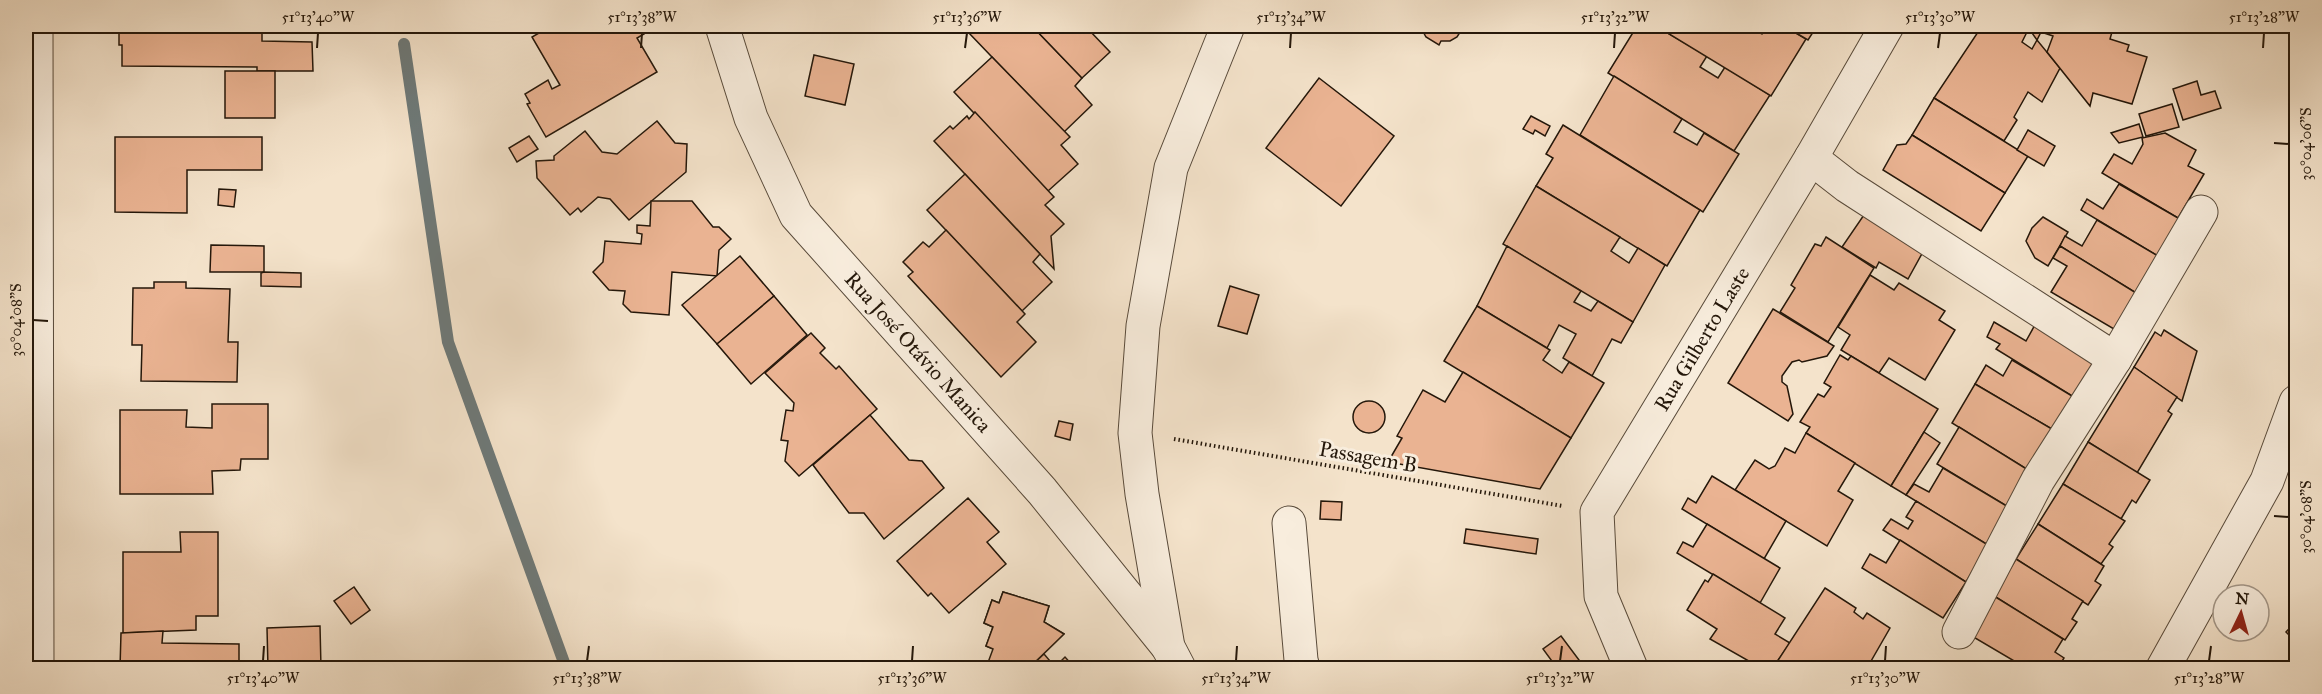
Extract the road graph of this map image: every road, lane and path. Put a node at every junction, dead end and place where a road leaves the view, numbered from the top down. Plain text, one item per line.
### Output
1 (36, 26) edge
2 (722, 26) edge
3 (1228, 26) edge
4 (1887, 26) edge
5 (1811, 158) junction
6 (2201, 212) dead end
7 (2115, 358) junction
8 (2296, 402) edge
9 (1135, 433) junction
10 (1597, 512) junction
11 (1288, 523) dead end
12 (31, 547) edge
13 (1959, 632) dead end
14 (1174, 658) edge
15 (37, 669) edge
16 (1304, 669) edge
17 (1631, 669) edge
18 (2163, 669) edge

1 - 12 street
2 - 14 street, Rua José Otávio Manica
3 - 9 street
4 - 5 street, Rua Gilberto Laste
5 - 7 street
5 - 10 street, Rua Gilberto Laste
6 - 7 street
7 - 13 street
8 - 18 street
9 - 10 path, Passagem B
9 - 14 street
10 - 17 street
11 - 16 street
12 - 15 street

